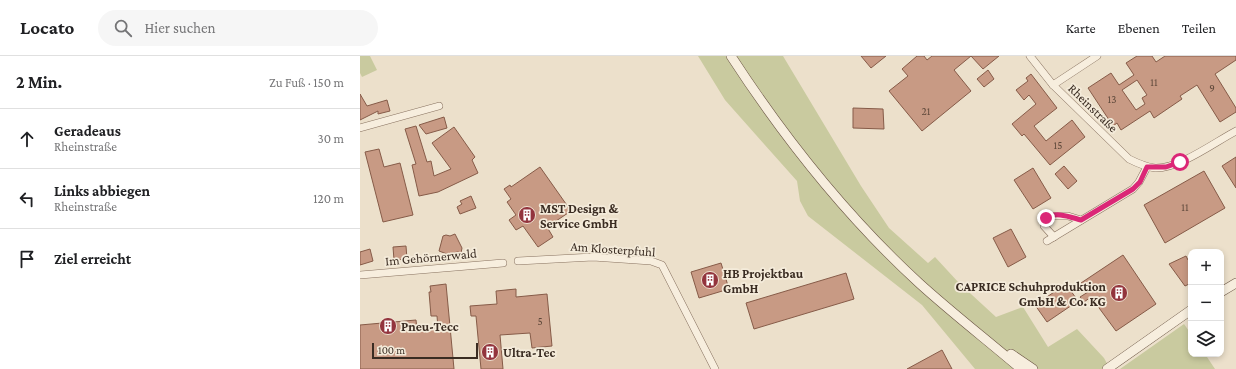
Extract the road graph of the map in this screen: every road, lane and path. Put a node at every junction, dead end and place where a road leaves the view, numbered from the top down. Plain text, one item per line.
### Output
1 (732, 56) edge
2 (1030, 56) edge
3 (1097, 56) edge
4 (1053, 85) junction
5 (440, 106) dead end
6 (360, 128) edge
7 (1236, 131) edge
8 (1147, 167) junction
9 (1081, 220) junction
10 (518, 261) dead end
11 (503, 263) dead end
12 (360, 275) edge
13 (1236, 283) edge
14 (1224, 290) edge
15 (1188, 312) edge
16 (972, 327) junction
17 (715, 369) edge
18 (1021, 369) edge
19 (1033, 369) edge
20 (1107, 369) edge

1 - 16 main road
2 - 4 street, Rheinstraße
3 - 4 street
4 - 8 street, Rheinstraße
5 - 6 street
7 - 8 street, Rheinstraße
8 - 9 street
9 - 9 street
10 - 17 street, Am Klosterpfuhl
11 - 12 street, Im Gehörnerwald
13 - 14 main road
15 - 20 main road
16 - 18 main road
16 - 19 main road

